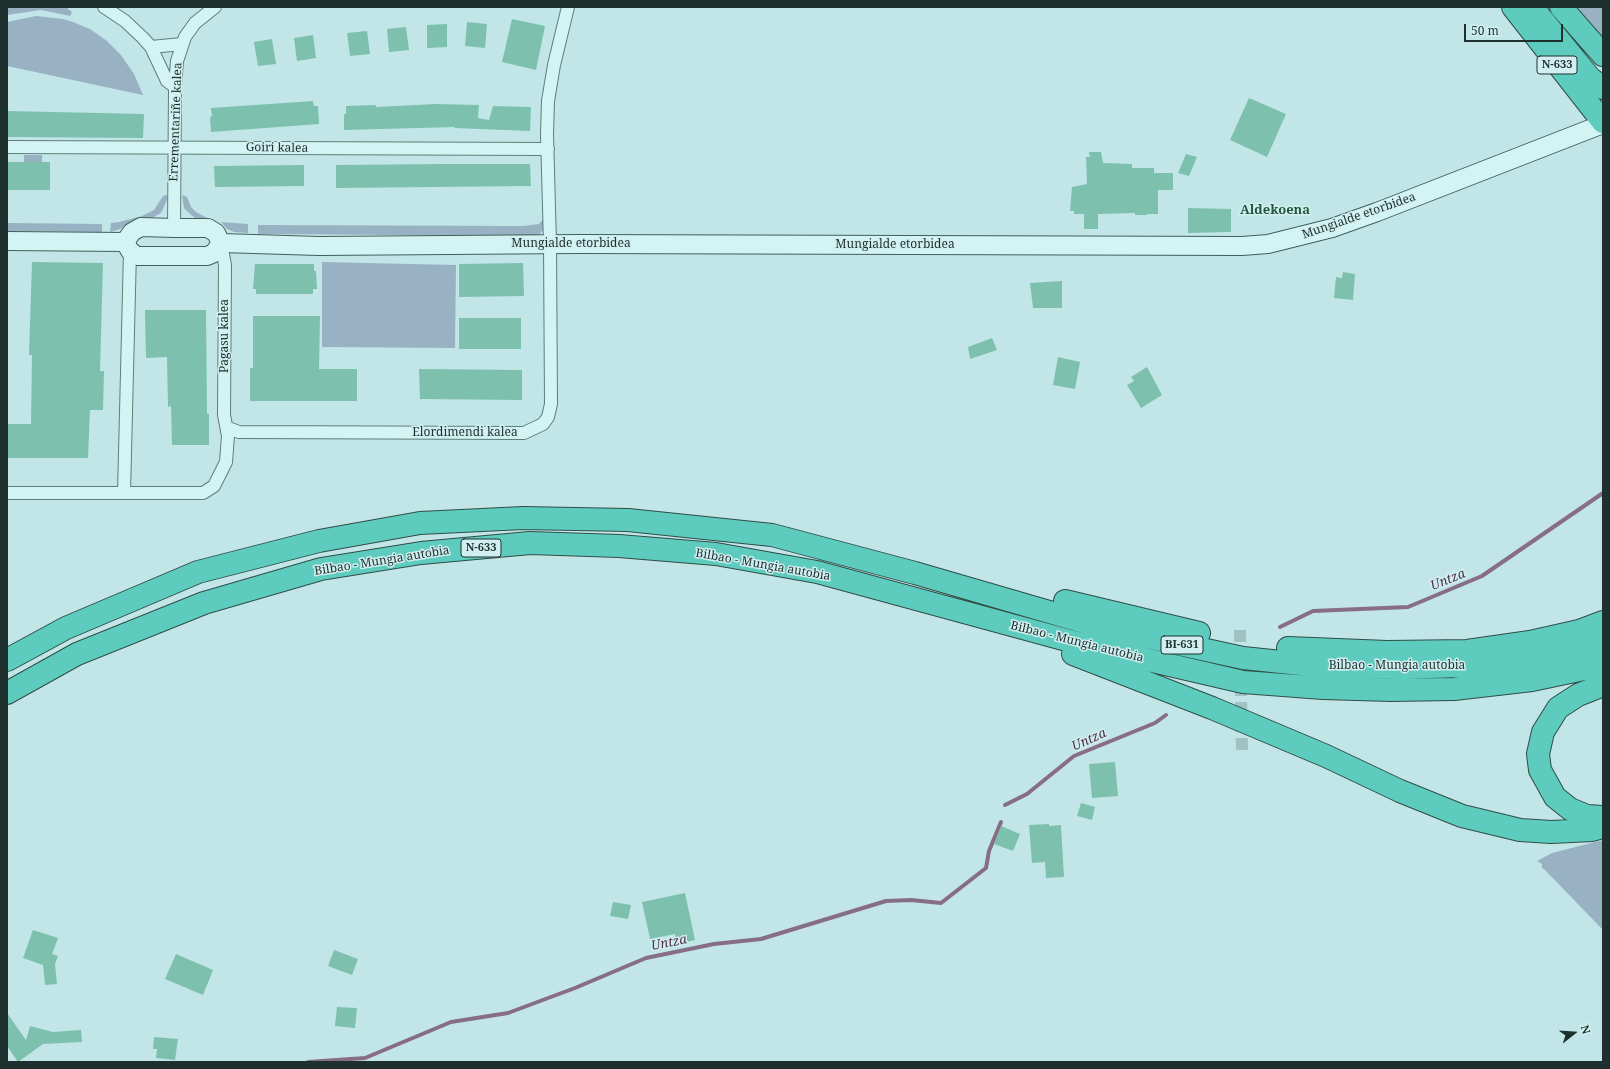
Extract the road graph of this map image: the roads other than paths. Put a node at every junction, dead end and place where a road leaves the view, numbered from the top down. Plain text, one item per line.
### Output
1 (104, 7) edge
2 (215, 7) edge
3 (568, 7) edge
4 (1513, 7) edge
5 (1532, 7) edge
6 (1544, 7) edge
7 (1561, 7) edge
8 (182, 44) junction
9 (151, 46) junction
10 (1603, 54) edge
11 (1603, 84) edge
12 (175, 87) junction
13 (1603, 88) edge
14 (1603, 123) edge
15 (7, 147) edge
16 (175, 147) junction
17 (548, 149) junction
18 (174, 228) junction
19 (7, 241) edge
20 (221, 243) junction
21 (550, 244) junction
22 (127, 246) junction
23 (228, 428) junction
24 (7, 493) edge
25 (124, 493) junction
26 (772, 535) junction
27 (973, 616) junction
28 (1603, 622) edge
29 (1603, 643) edge
30 (7, 660) edge
31 (1603, 665) edge
32 (1603, 685) edge
33 (7, 694) edge
34 (1603, 817) edge
35 (1603, 827) edge

1 - 9 street
2 - 8 street, Errementariñe kalea
3 - 17 street, Elordimendi kalea
4 - 14 highway, N-633
5 - 13 highway, N-633
6 - 11 highway, N-633
7 - 10 highway
8 - 9 street
8 - 12 street, Errementariñe kalea
9 - 12 street
12 - 16 street, Errementariñe kalea
14 - 21 street, Mungialde etorbidea
15 - 16 street, Goiri kalea
16 - 17 street, Goiri kalea
16 - 18 street, Errementariñe kalea
17 - 21 street, Elordimendi kalea
18 - 20 street
18 - 22 street
19 - 22 street
20 - 21 street, Mungialde etorbidea
20 - 22 street
20 - 23 street, Pagasu kalea
21 - 23 street, Elordimendi kalea
22 - 25 street
23 - 25 street, Pagasu kalea
24 - 25 street, Pagasu kalea
26 - 28 highway
26 - 29 highway, Bilbao - Mungia autobia / BI-631
26 - 30 highway, Bilbao - Mungia autobia
27 - 31 highway, Bilbao - Mungia autobia / BI-631
27 - 33 highway, Bilbao - Mungia autobia / N-633
27 - 35 highway
32 - 34 highway

